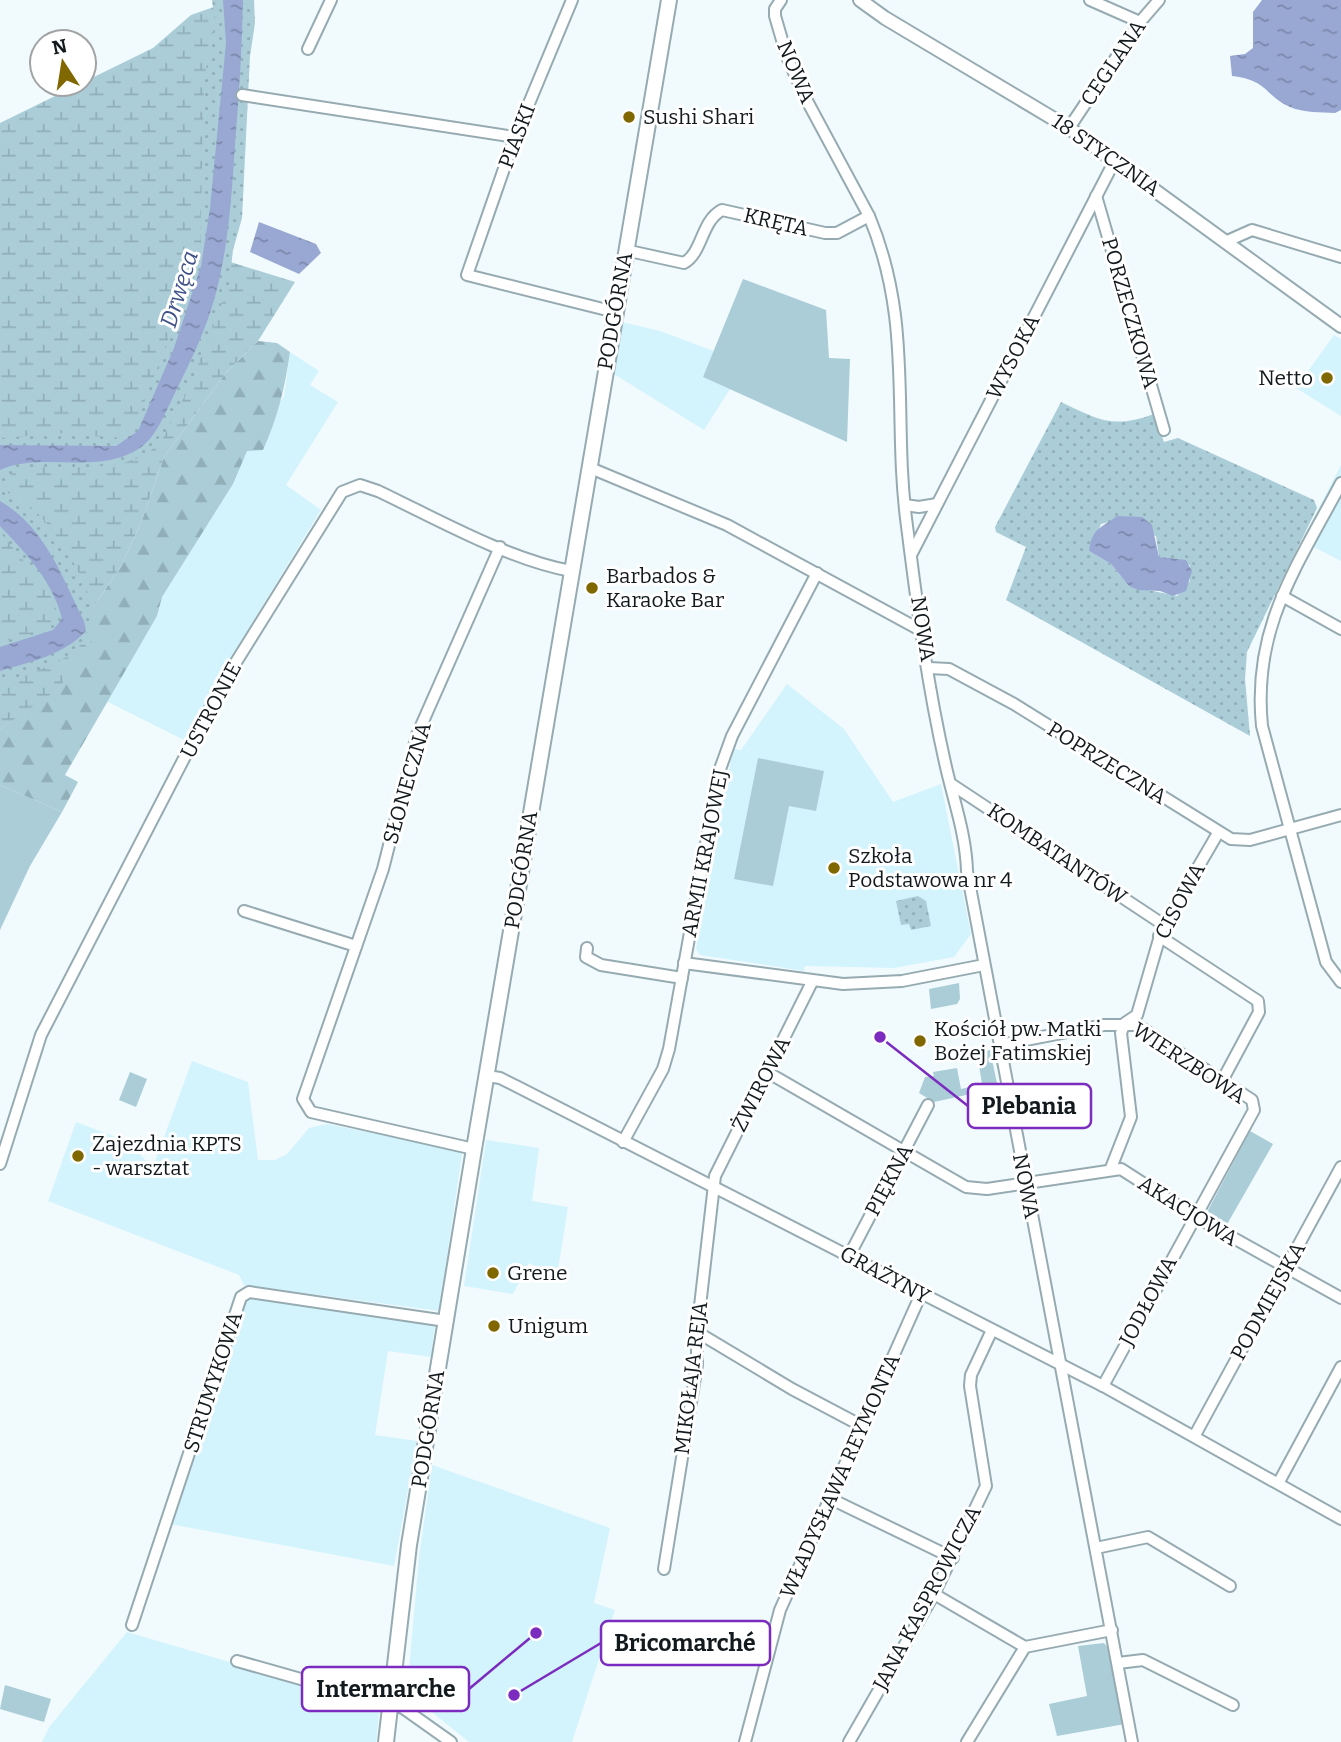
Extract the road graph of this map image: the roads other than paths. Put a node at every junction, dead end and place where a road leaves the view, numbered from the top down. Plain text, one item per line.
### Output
1 (331, 0) edge
2 (572, 0) edge
3 (669, 0) edge
4 (781, 0) edge
5 (860, 0) edge
6 (1090, 0) edge
7 (1159, 0) edge
8 (1140, 22) junction
9 (308, 49) dead end
10 (243, 95) dead end
11 (1069, 128) junction
12 (515, 138) junction
13 (1115, 160) junction
14 (1096, 196) junction
15 (869, 216) junction
16 (1225, 242) junction
17 (625, 250) junction
18 (1341, 257) edge
19 (615, 312) junction
20 (1341, 326) edge
21 (1164, 430) dead end
22 (589, 467) junction
23 (1341, 483) edge
24 (905, 505) junction
25 (937, 505) junction
26 (500, 547) junction
27 (911, 555) junction
28 (571, 571) junction
29 (817, 573) junction
30 (1282, 596) junction
31 (1341, 629) edge
32 (923, 632) junction
33 (929, 668) junction
34 (951, 784) junction
35 (1341, 815) edge
36 (1289, 830) junction
37 (1218, 833) junction
38 (244, 911) dead end
39 (1161, 931) junction
40 (356, 946) junction
41 (587, 948) dead end
42 (684, 962) junction
43 (984, 965) junction
44 (682, 978) junction
45 (812, 982) junction
46 (1341, 982) edge
47 (1125, 1023) junction
48 (1000, 1045) junction
49 (767, 1073) junction
50 (487, 1076) junction
51 (1222, 1081) junction
52 (928, 1105) dead end
53 (622, 1142) junction
54 (474, 1149) junction
55 (903, 1152) junction
56 (0, 1164) edge
57 (1341, 1167) edge
58 (1111, 1168) junction
59 (1026, 1182) junction
60 (713, 1187) junction
61 (1194, 1216) junction
62 (849, 1256) junction
63 (1285, 1268) junction
64 (921, 1294) junction
65 (1341, 1298) edge
66 (446, 1321) junction
67 (992, 1330) junction
68 (697, 1332) junction
69 (1058, 1363) junction
70 (1341, 1367) edge
71 (1103, 1386) junction
72 (862, 1426) junction
73 (1195, 1435) junction
74 (1279, 1482) junction
75 (829, 1498) junction
76 (1341, 1519) edge
77 (1096, 1548) junction
78 (953, 1558) junction
79 (664, 1569) dead end
80 (1230, 1586) dead end
81 (933, 1594) junction
82 (132, 1625) dead end
83 (1112, 1630) junction
84 (1026, 1647) junction
85 (237, 1661) dead end
86 (1118, 1663) junction
87 (391, 1705) junction
88 (1233, 1705) dead end
89 (386, 1742) edge
90 (451, 1742) edge
91 (746, 1742) edge
92 (849, 1742) edge
93 (967, 1742) edge
94 (1132, 1742) edge

1 - 9 street
2 - 12 street, PIASKI
3 - 17 main road, PODGÓRNA
4 - 15 street, NOWA
5 - 11 street, 18 STYCZNIA
6 - 8 street
7 - 8 street, CEGLANA
8 - 11 street, CEGLANA
10 - 12 street
11 - 13 street, 18 STYCZNIA
12 - 19 street, PIASKI
13 - 14 street, WYSOKA
13 - 16 street, 18 STYCZNIA
14 - 21 street, PORZECZKOWA
14 - 25 street, WYSOKA
15 - 17 street, KRĘTA
15 - 24 street, NOWA
16 - 18 street
16 - 20 street, 18 STYCZNIA
17 - 19 main road, PODGÓRNA
19 - 22 main road, PODGÓRNA
22 - 28 main road, PODGÓRNA
22 - 29 street
23 - 30 street
24 - 25 street
24 - 27 street, NOWA
25 - 27 street, WYSOKA
26 - 28 street, USTRONIE
26 - 40 street, SŁONECZNA
26 - 56 street, USTRONIE
27 - 32 street, NOWA
28 - 50 main road, PODGÓRNA
29 - 32 street
29 - 42 street, ARMII KRAJOWEJ
30 - 31 street
30 - 36 street
32 - 33 street, NOWA
33 - 34 street, NOWA
33 - 37 street, POPRZECZNA
34 - 39 street, KOMBATANTÓW
34 - 43 street, NOWA
35 - 36 street, POPRZECZNA
36 - 37 street, POPRZECZNA
36 - 46 street
37 - 39 street, CISOWA
38 - 40 street
39 - 47 street, CISOWA
39 - 51 street, KOMBATANTÓW
40 - 54 street, SŁONECZNA
41 - 44 street
42 - 44 street, ARMII KRAJOWEJ
42 - 45 street
43 - 45 street
43 - 48 street, NOWA
44 - 53 street, ARMII KRAJOWEJ
45 - 49 street, ŻWIROWA
47 - 48 street, WIERZBOWA
47 - 51 street, WIERZBOWA
47 - 58 street
48 - 59 street, NOWA
49 - 55 street, AKACJOWA
49 - 60 street, ŻWIROWA
50 - 53 street, GRAŻYNY
50 - 54 main road, PODGÓRNA
51 - 61 street, WIERZBOWA
52 - 55 street, PIĘKNA
53 - 60 street, GRAŻYNY
54 - 66 main road, PODGÓRNA
55 - 59 street, AKACJOWA
55 - 62 street, PIĘKNA
57 - 63 street, PODMIEJSKA
58 - 59 street, AKACJOWA
58 - 61 street, AKACJOWA
59 - 69 street, NOWA
60 - 62 street, GRAŻYNY
60 - 68 street, MIKOŁAJA REJA
61 - 63 street, AKACJOWA
61 - 71 street, JODŁOWA
62 - 64 street, GRAŻYNY
63 - 65 street, AKACJOWA
63 - 73 street, PODMIEJSKA
64 - 67 street, GRAŻYNY
64 - 72 street, WŁADYSŁAWA REYMONTA
66 - 82 street, STRUMYKOWA
66 - 87 main road, PODGÓRNA
67 - 69 street, GRAŻYNY
67 - 78 street, JANA KASPROWICZA
68 - 72 street
68 - 79 street, MIKOŁAJA REJA
69 - 71 street, GRAŻYNY
69 - 77 street, NOWA
70 - 74 street
71 - 73 street, GRAŻYNY
72 - 75 street, WŁADYSŁAWA REYMONTA
73 - 74 street, GRAŻYNY
74 - 76 street, GRAŻYNY
75 - 78 street
75 - 91 street, WŁADYSŁAWA REYMONTA
77 - 80 street
77 - 83 street, NOWA
78 - 81 street, JANA KASPROWICZA
81 - 84 street
81 - 92 street, JANA KASPROWICZA
83 - 84 street
83 - 86 street, NOWA
84 - 93 street
85 - 87 street
86 - 88 street
86 - 94 street, NOWA
87 - 89 main road, PODGÓRNA
87 - 90 street

